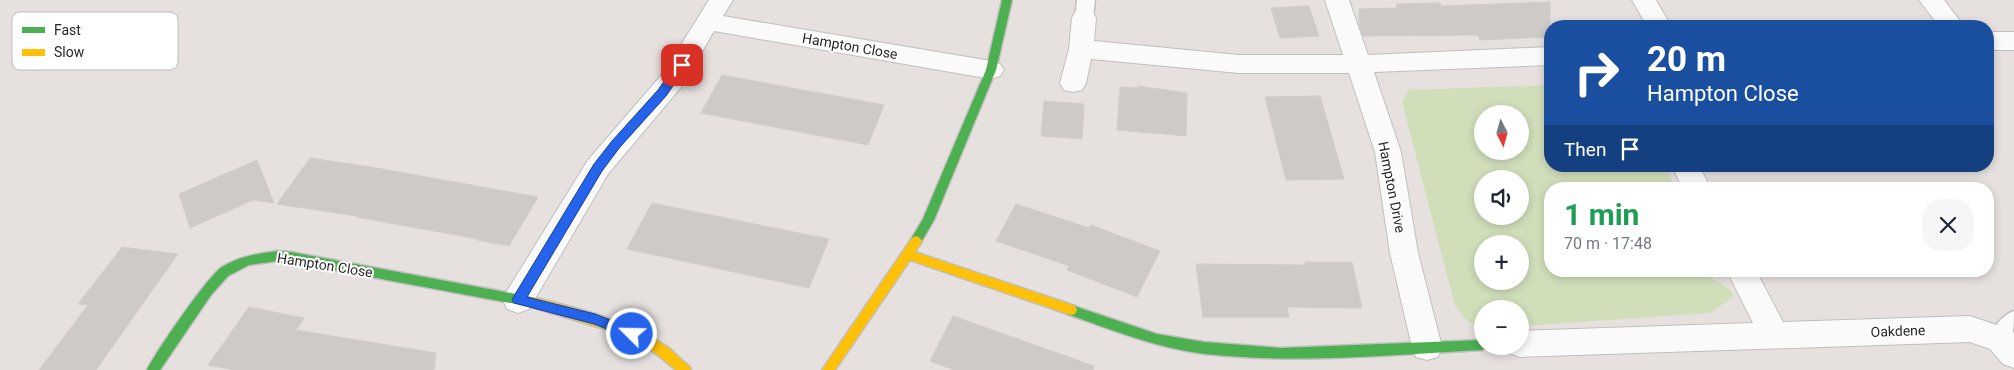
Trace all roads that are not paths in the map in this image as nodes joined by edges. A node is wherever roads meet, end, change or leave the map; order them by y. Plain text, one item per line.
1 (1007, 0) edge
2 (1337, 0) edge
3 (1644, 0) edge
4 (1931, 0) edge
5 (1085, 9) edge
6 (715, 11) edge
7 (1656, 20) edge
8 (1947, 20) edge
9 (1994, 41) edge
10 (2014, 41) edge
11 (1081, 49) junction
12 (1544, 56) edge
13 (1358, 64) junction
14 (990, 70) junction
15 (1073, 83) dead end
16 (908, 254) junction
17 (1744, 277) edge
18 (518, 300) junction
19 (1774, 334) junction
20 (2009, 338) edge
21 (1529, 344) edge
22 (1474, 345) edge
23 (1427, 348) junction
24 (1282, 362) edge
25 (153, 370) edge
26 (685, 370) edge
27 (828, 370) edge

1 - 14 street
2 - 13 street, Hampton Drive
3 - 7 street
4 - 8 street
5 - 11 street
6 - 14 street, Hampton Close
6 - 18 street, Hampton Close
9 - 10 street
11 - 13 street
11 - 15 street
12 - 13 street
13 - 23 street, Hampton Drive
14 - 16 street
16 - 24 street
16 - 27 street
17 - 19 street
18 - 25 street, Hampton Close
18 - 26 street, Hampton Close
19 - 20 street, Oakdene
19 - 21 street, Oakdene
22 - 23 street
23 - 24 street

